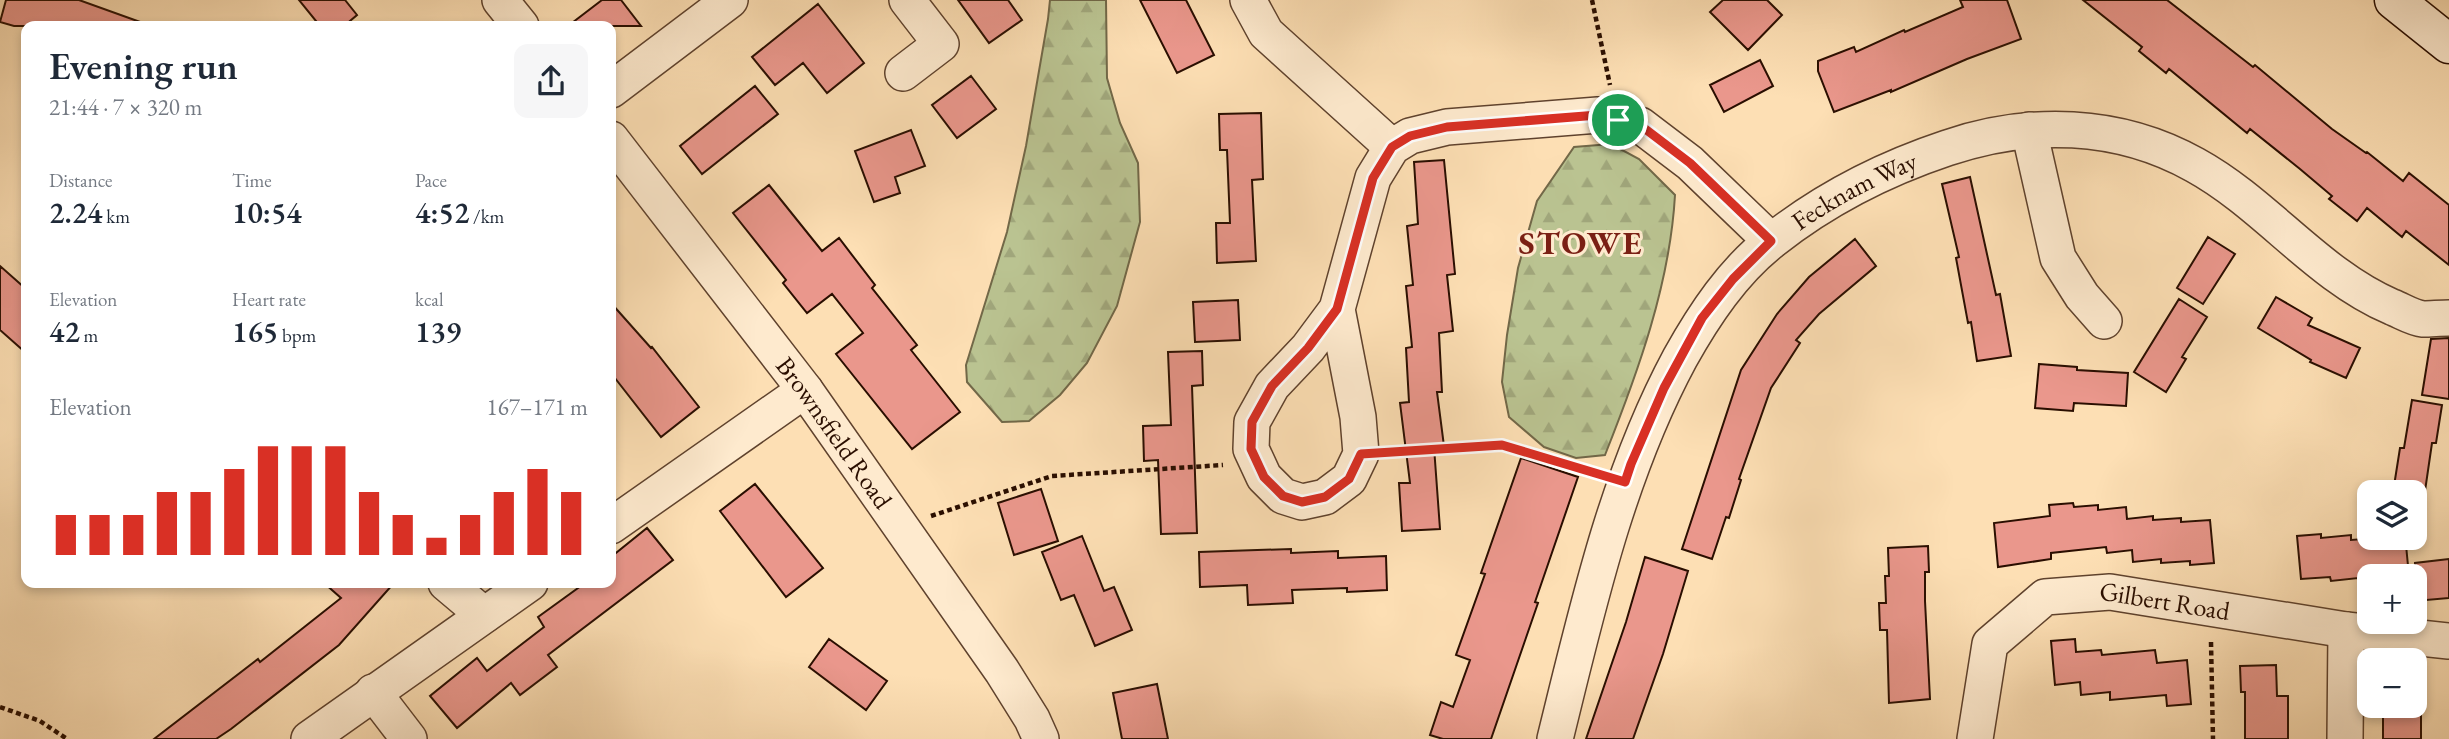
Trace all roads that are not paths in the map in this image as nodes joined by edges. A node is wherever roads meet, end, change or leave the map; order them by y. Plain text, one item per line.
1 (500, 0) edge
2 (730, 0) edge
3 (907, 0) edge
4 (1248, 0) edge
5 (2394, 0) edge
6 (517, 21) edge
7 (2449, 44) edge
8 (902, 74) dead end
9 (616, 86) edge
10 (2029, 130) junction
11 (616, 145) edge
12 (1392, 147) junction
13 (1771, 241) junction
14 (1337, 309) junction
15 (2449, 318) edge
16 (2104, 321) dead end
17 (806, 390) junction
18 (616, 523) edge
19 (452, 588) edge
20 (523, 588) edge
21 (484, 615) junction
22 (2346, 630) junction
23 (2449, 641) edge
24 (373, 692) junction
25 (309, 739) edge
26 (409, 739) edge
27 (1041, 739) edge
28 (1555, 739) edge
29 (1975, 739) edge
30 (2345, 739) edge

1 - 6 street
2 - 9 street
3 - 8 street
4 - 12 street
5 - 7 street
10 - 13 street, Fecknam Way
10 - 15 street, Fecknam Way
10 - 16 street
11 - 17 street, Brownsfield Road
12 - 13 street
12 - 14 street
13 - 28 street, Fecknam Way
14 - 14 street
17 - 18 street
17 - 27 street, Brownsfield Road
19 - 21 street
20 - 21 street
21 - 24 street
22 - 23 street, Gilbert Road
22 - 29 street, Gilbert Road
22 - 30 street
24 - 25 street
24 - 26 street

